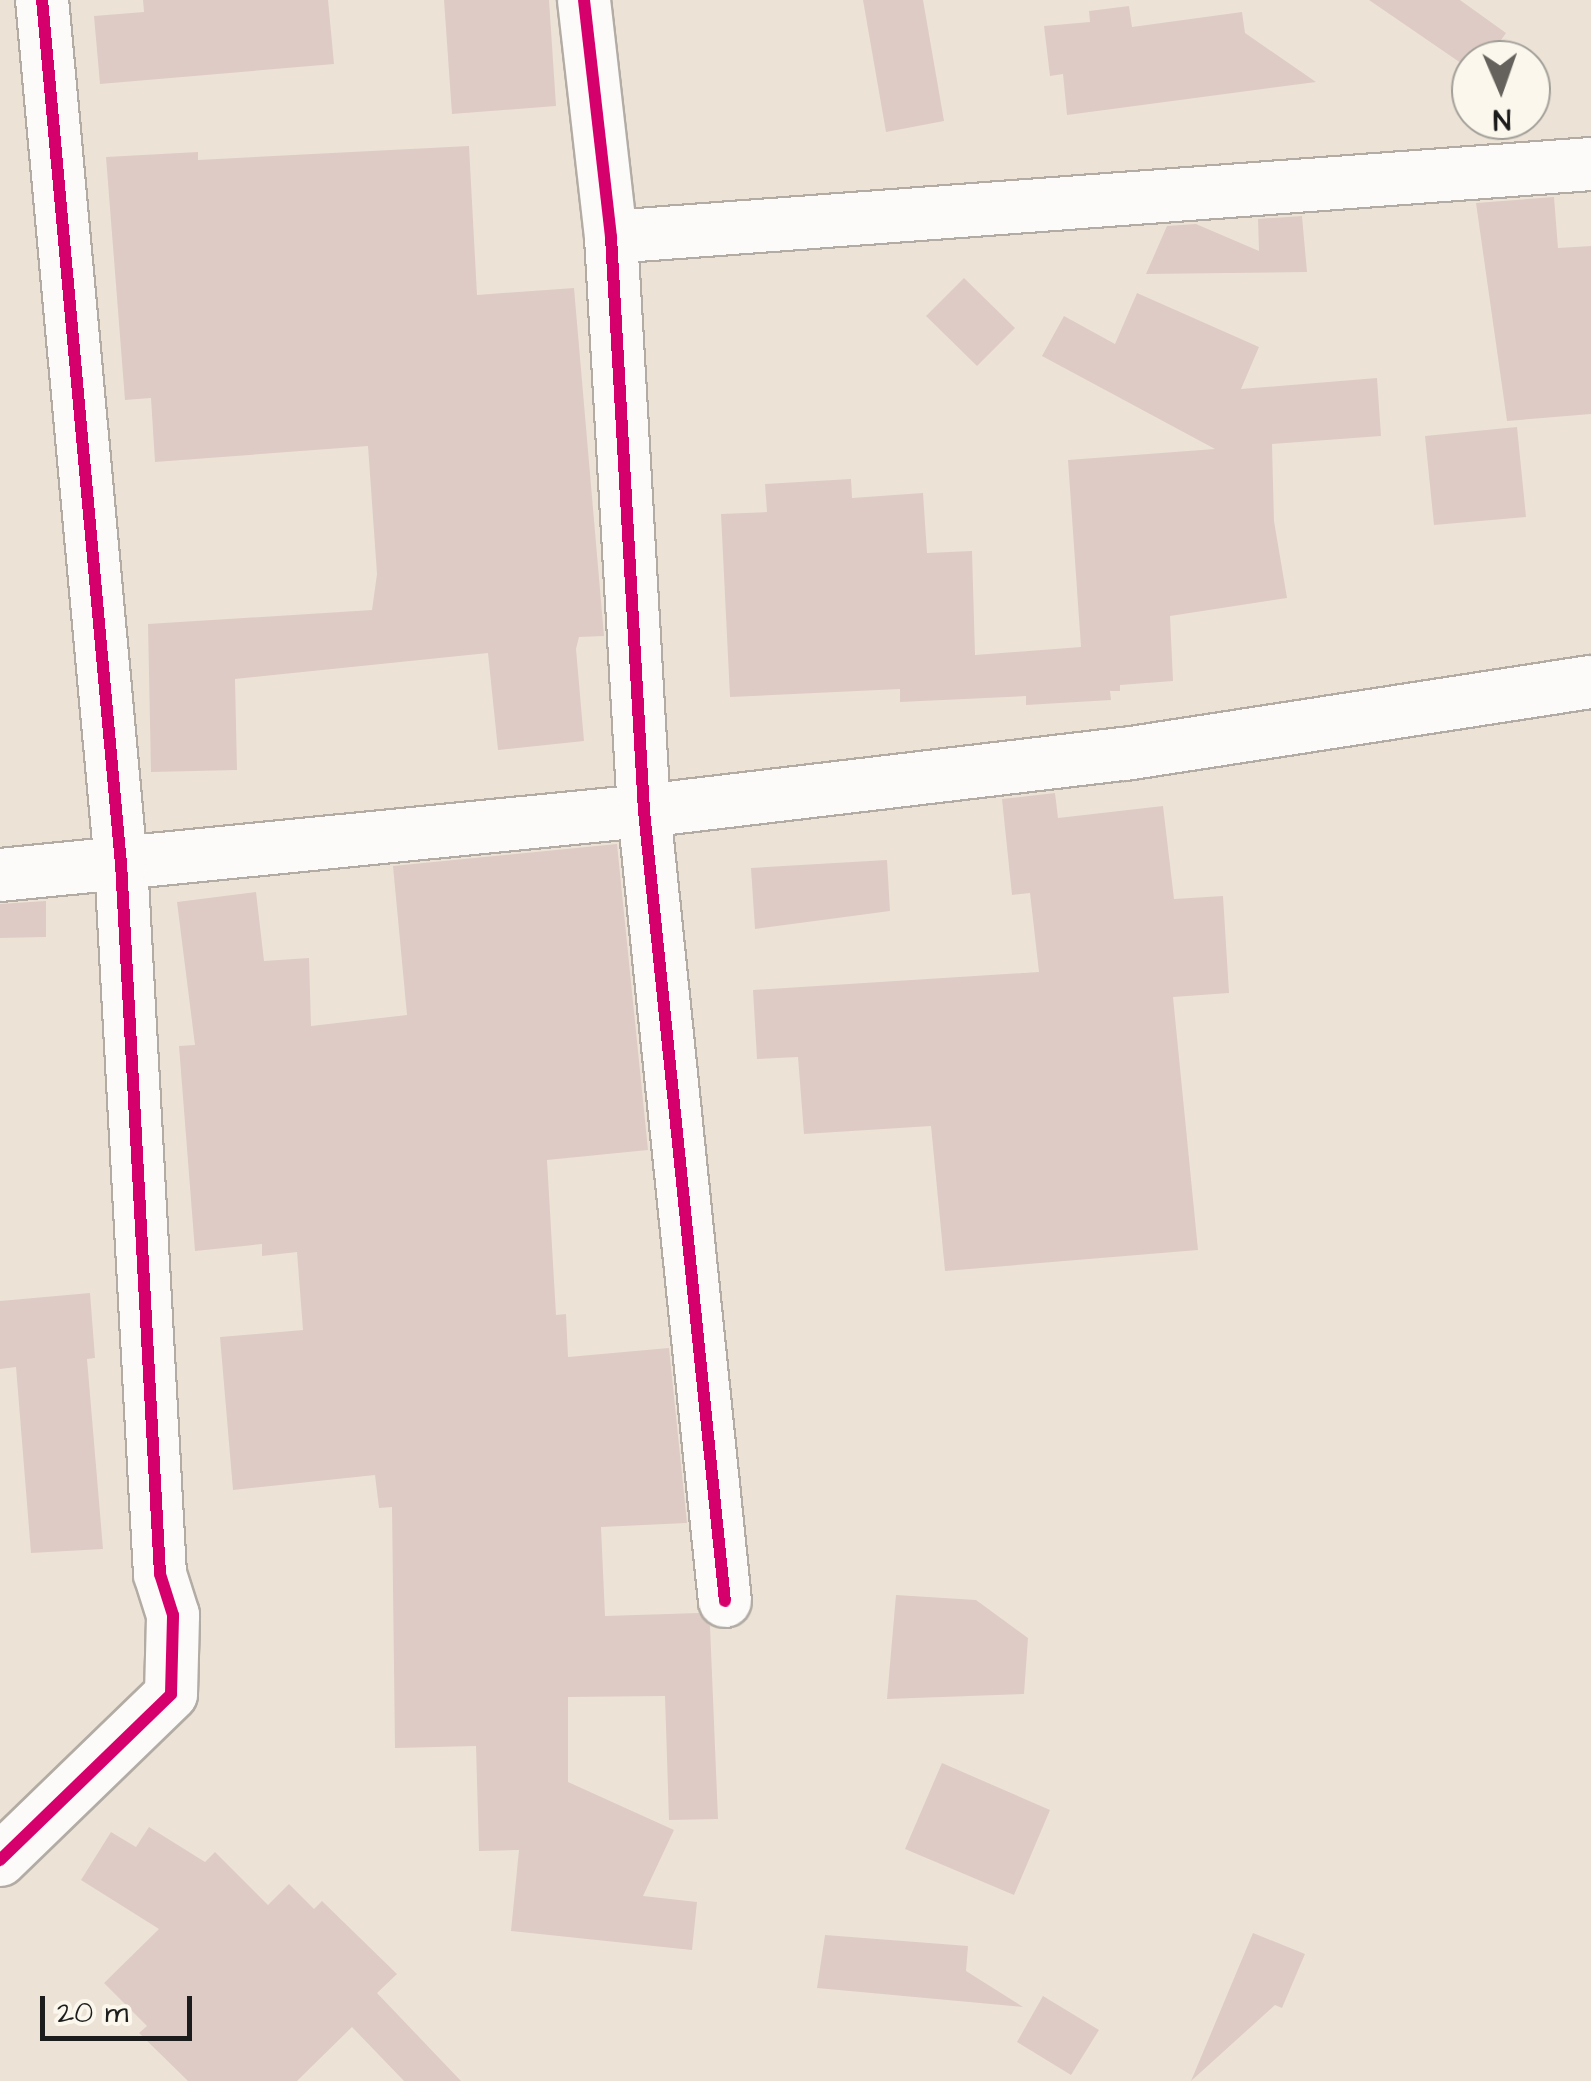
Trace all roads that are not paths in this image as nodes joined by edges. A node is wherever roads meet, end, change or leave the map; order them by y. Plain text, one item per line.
1 (42, 0) edge
2 (584, 0) edge
3 (1591, 164) edge
4 (612, 237) junction
5 (1591, 682) edge
6 (644, 812) junction
7 (120, 864) junction
8 (0, 876) edge
9 (725, 1601) dead end
10 (0, 1860) edge

1 - 7 street
2 - 4 street
3 - 4 street
4 - 6 street
5 - 6 street
6 - 7 street
6 - 9 street
7 - 8 street
7 - 10 street

